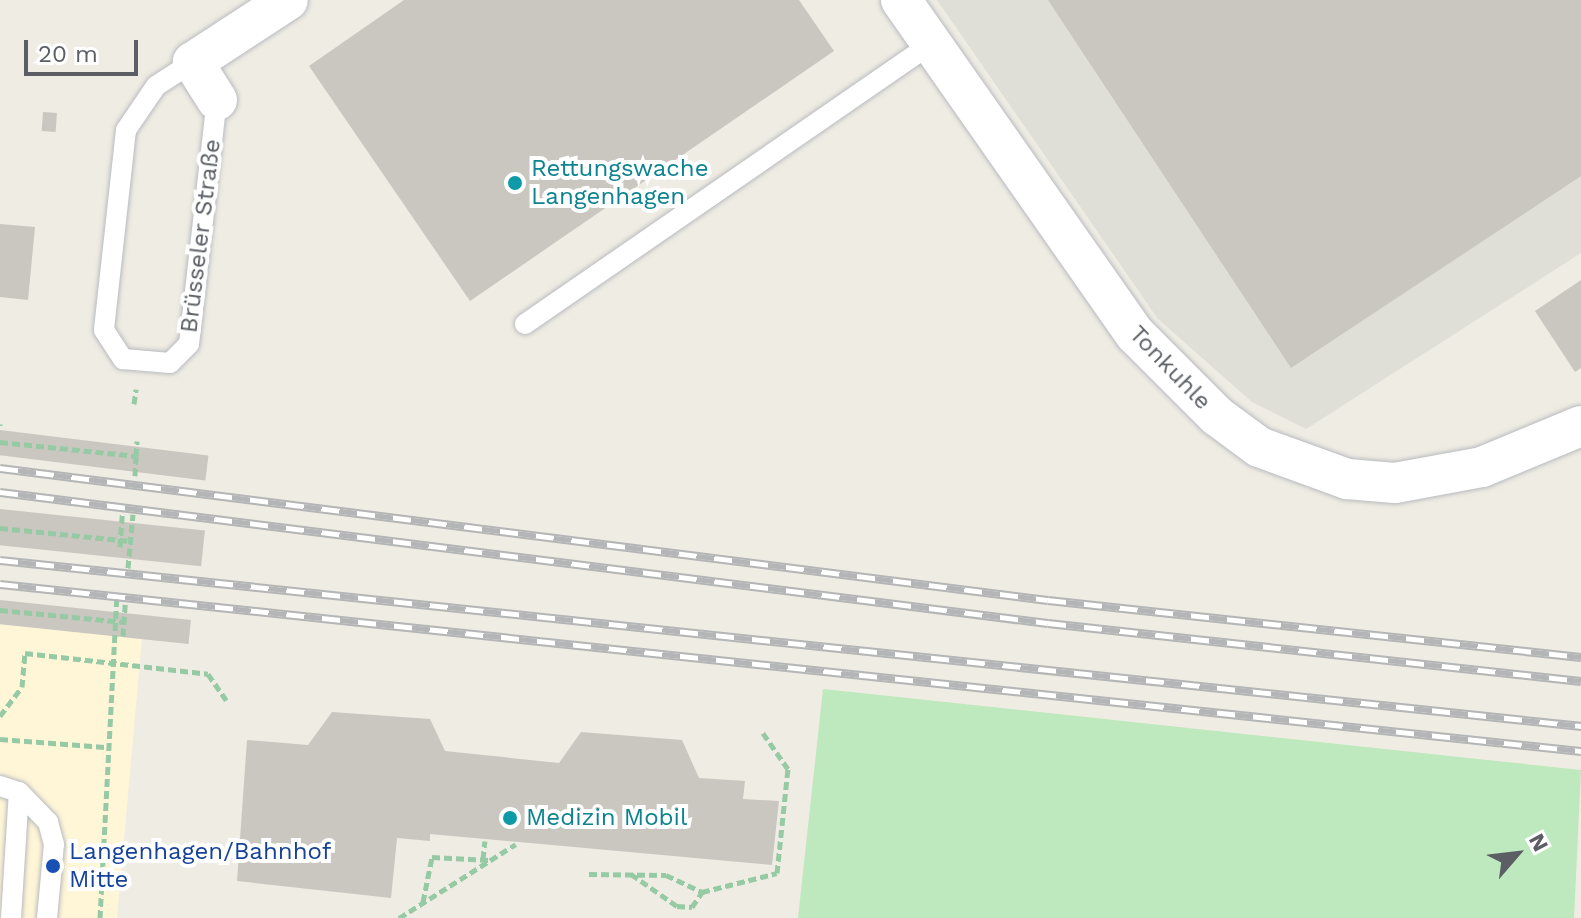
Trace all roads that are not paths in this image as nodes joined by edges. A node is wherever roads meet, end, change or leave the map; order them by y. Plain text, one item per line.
1 (901, 0) edge
2 (273, 4) edge
3 (931, 44) junction
4 (193, 62) junction
5 (217, 100) joint
6 (525, 324) dead end
7 (1581, 426) edge
8 (10, 789) edge
9 (11, 918) edge
10 (47, 918) edge

1 - 3 street, Tonkuhle
2 - 4 street, Brüsseler Straße
3 - 6 lane
3 - 7 street, Tonkuhle
4 - 5 street, Brüsseler Straße
4 - 5 lane, Brüsseler Straße
8 - 9 lane
8 - 10 lane

